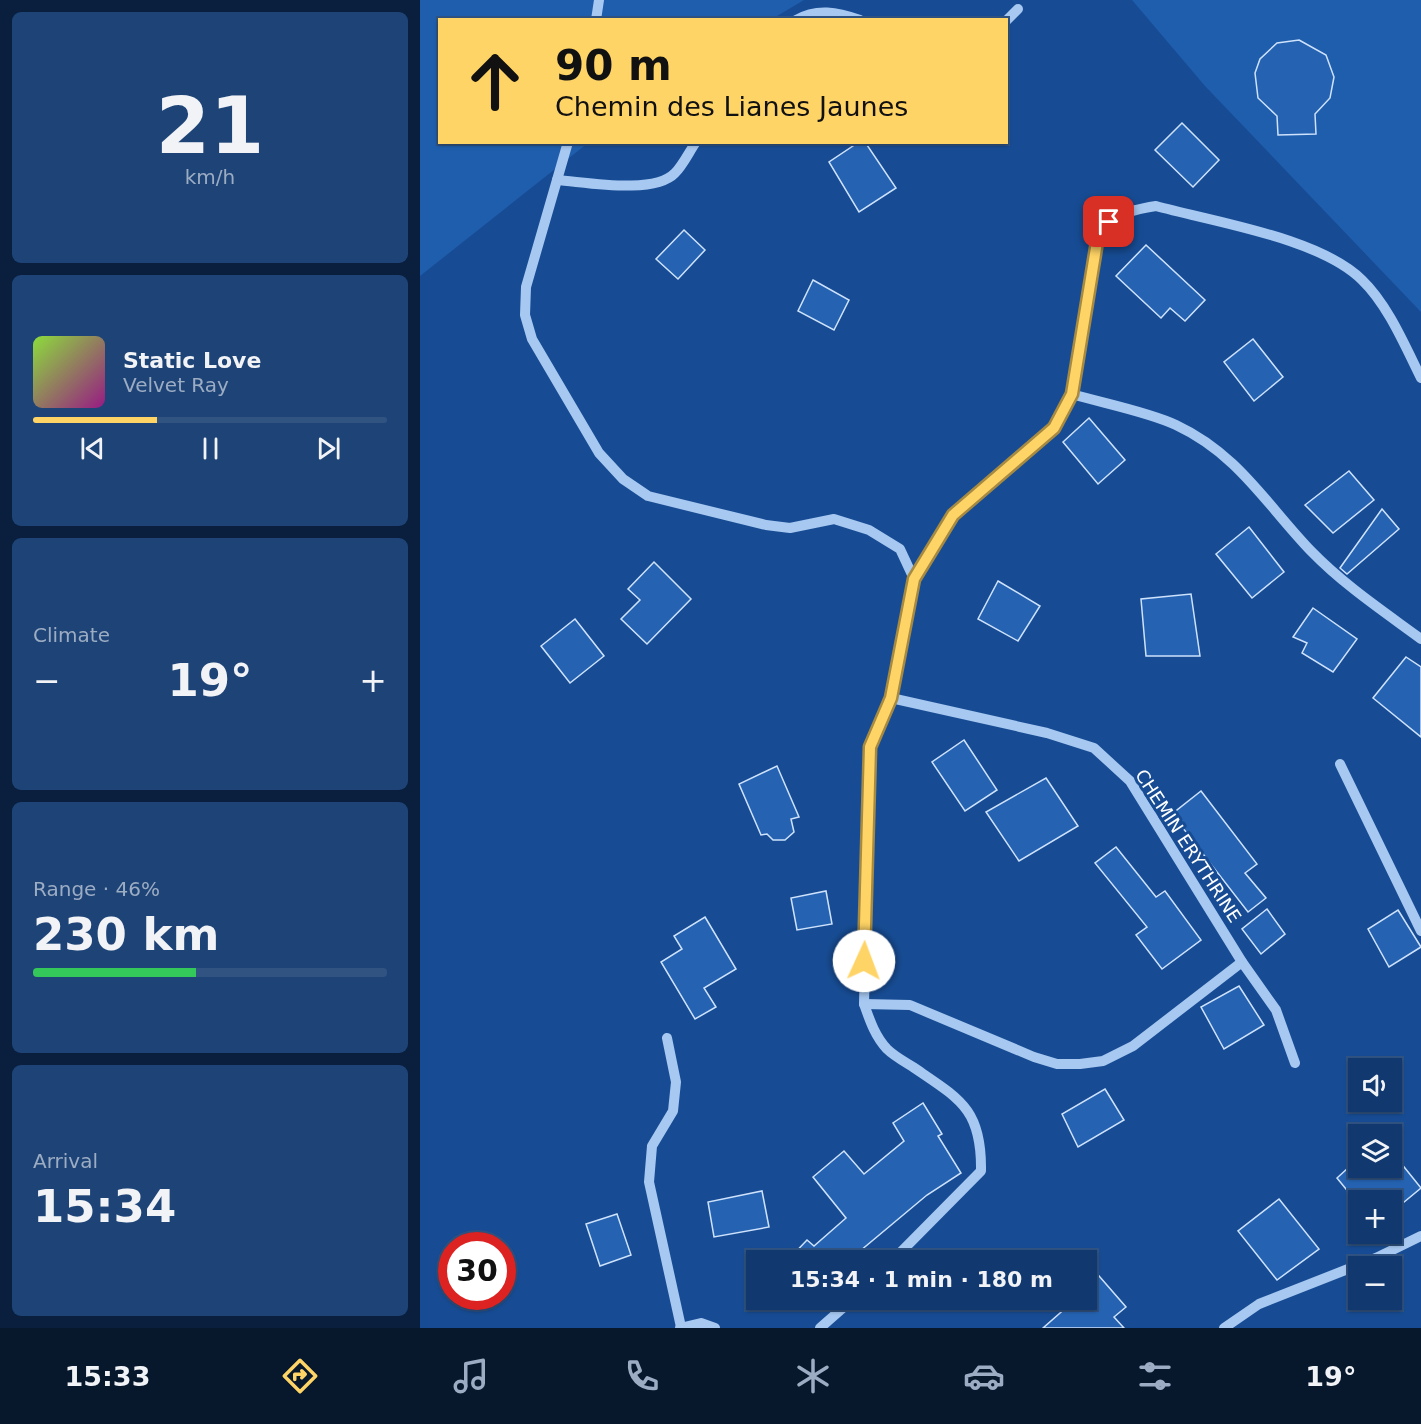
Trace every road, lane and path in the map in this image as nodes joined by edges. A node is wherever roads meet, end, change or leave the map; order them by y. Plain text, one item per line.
1 (599, 0) edge
2 (1018, 9) dead end
3 (596, 18) edge
4 (800, 18) edge
5 (854, 18) edge
6 (1008, 19) edge
7 (567, 144) edge
8 (695, 144) edge
9 (557, 180) junction
10 (1421, 378) edge
11 (1072, 394) junction
12 (914, 579) junction
13 (1421, 639) edge
14 (891, 698) junction
15 (1340, 764) dead end
16 (1421, 931) edge
17 (1242, 962) junction
18 (864, 1004) junction
19 (667, 1038) dead end
20 (1296, 1063) dead end
21 (1421, 1236) edge
22 (903, 1250) edge
23 (840, 1310) edge
24 (680, 1328) edge
25 (715, 1328) edge
26 (820, 1328) edge
27 (1224, 1328) edge

1 - 3 street
2 - 6 street
4 - 5 street
7 - 9 street
8 - 9 street
9 - 12 street
10 - 11 street
11 - 12 street
11 - 13 street
12 - 14 street
14 - 17 street, CHEMIN ERYTHRINE
14 - 18 street
15 - 16 street
17 - 18 street
17 - 20 street, CHEMIN ERYTHRINE
18 - 22 street
19 - 24 street
21 - 27 street
23 - 26 street
24 - 25 street

